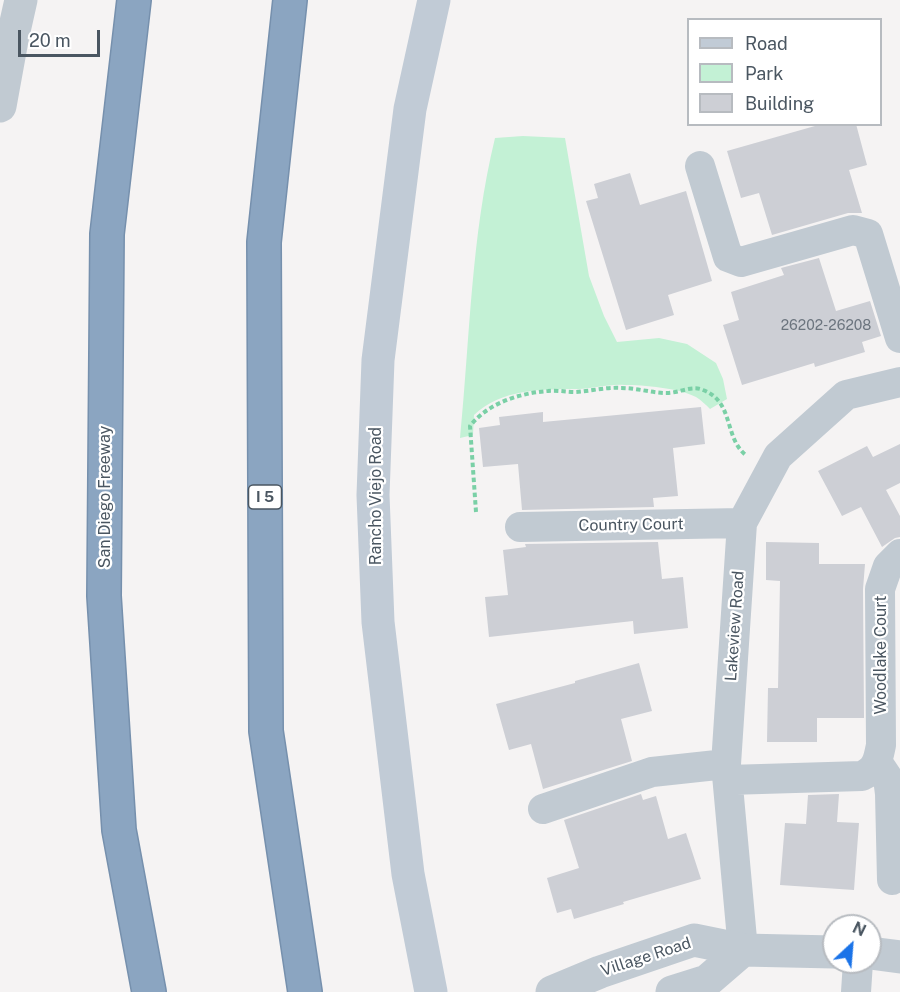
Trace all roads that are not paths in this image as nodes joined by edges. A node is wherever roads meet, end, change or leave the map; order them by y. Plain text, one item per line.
1 (21, 0) edge
2 (134, 0) edge
3 (290, 0) edge
4 (434, 0) edge
5 (0, 106) edge
6 (700, 166) dead end
7 (900, 338) edge
8 (900, 382) edge
9 (742, 522) junction
10 (520, 527) dead end
11 (900, 554) edge
12 (878, 763) junction
13 (727, 772) junction
14 (543, 809) dead end
15 (892, 880) dead end
16 (743, 950) junction
17 (822, 952) edge
18 (882, 955) edge
19 (900, 957) edge
20 (857, 974) edge
21 (148, 992) edge
22 (305, 992) edge
23 (431, 992) edge
24 (552, 992) edge
25 (672, 992) edge
26 (856, 992) edge

1 - 5 street
2 - 21 highway, San Diego Freeway
3 - 22 highway, I 5
4 - 23 main road, Rancho Viejo Road
6 - 7 street
8 - 9 street, Lakeview Road
9 - 10 street, Country Court
9 - 13 street, Lakeview Road
11 - 12 street, Woodlake Court
12 - 13 street
12 - 15 street, Woodlake Court
13 - 14 street
13 - 16 street, Lakeview Road
16 - 17 street, Village Road
16 - 24 street, Village Road
16 - 25 street
18 - 19 street
20 - 26 street

